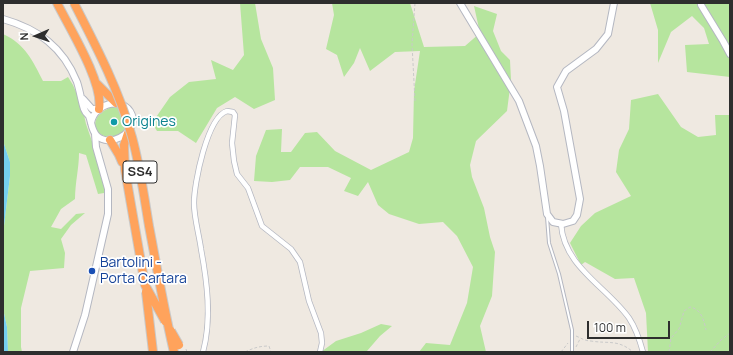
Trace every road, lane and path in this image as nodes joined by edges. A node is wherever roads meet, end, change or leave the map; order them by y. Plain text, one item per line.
1 (57, 3) edge
2 (74, 3) edge
3 (416, 3) edge
4 (460, 3) edge
5 (614, 3) edge
6 (701, 3) edge
7 (3, 19) edge
8 (730, 54) edge
9 (97, 83) junction
10 (82, 97) junction
11 (415, 101) dead end
12 (116, 104) junction
13 (99, 109) junction
14 (91, 123) junction
15 (128, 133) junction
16 (96, 134) junction
17 (108, 140) junction
18 (99, 156) junction
19 (125, 170) junction
20 (547, 214) junction
21 (561, 224) junction
22 (145, 285) junction
23 (706, 330) dead end
24 (730, 333) edge
25 (580, 338) dead end
26 (181, 348) edge
27 (73, 352) edge
28 (153, 352) edge
29 (174, 352) edge
30 (203, 352) edge
31 (245, 352) edge
32 (271, 352) edge
33 (320, 352) edge
34 (572, 352) edge
35 (633, 352) edge
36 (643, 352) edge
37 (669, 352) edge
38 (710, 352) edge

1 - 9 highway
2 - 29 highway, SS4, bridge
3 - 11 path
4 - 20 street
5 - 21 street
6 - 8 street
7 - 10 street
9 - 12 highway
9 - 13 highway
10 - 13 street
10 - 14 street
12 - 13 street
12 - 15 street
13 - 14 street
14 - 16 street
15 - 17 street
15 - 19 highway
16 - 17 street
16 - 18 street
17 - 18 street
17 - 19 highway
18 - 27 street
19 - 22 highway
20 - 21 street
20 - 34 lane
21 - 36 street
22 - 26 highway, bridge
22 - 28 highway, bridge
23 - 37 path
24 - 38 path
25 - 35 path
30 - 33 street
31 - 32 path

